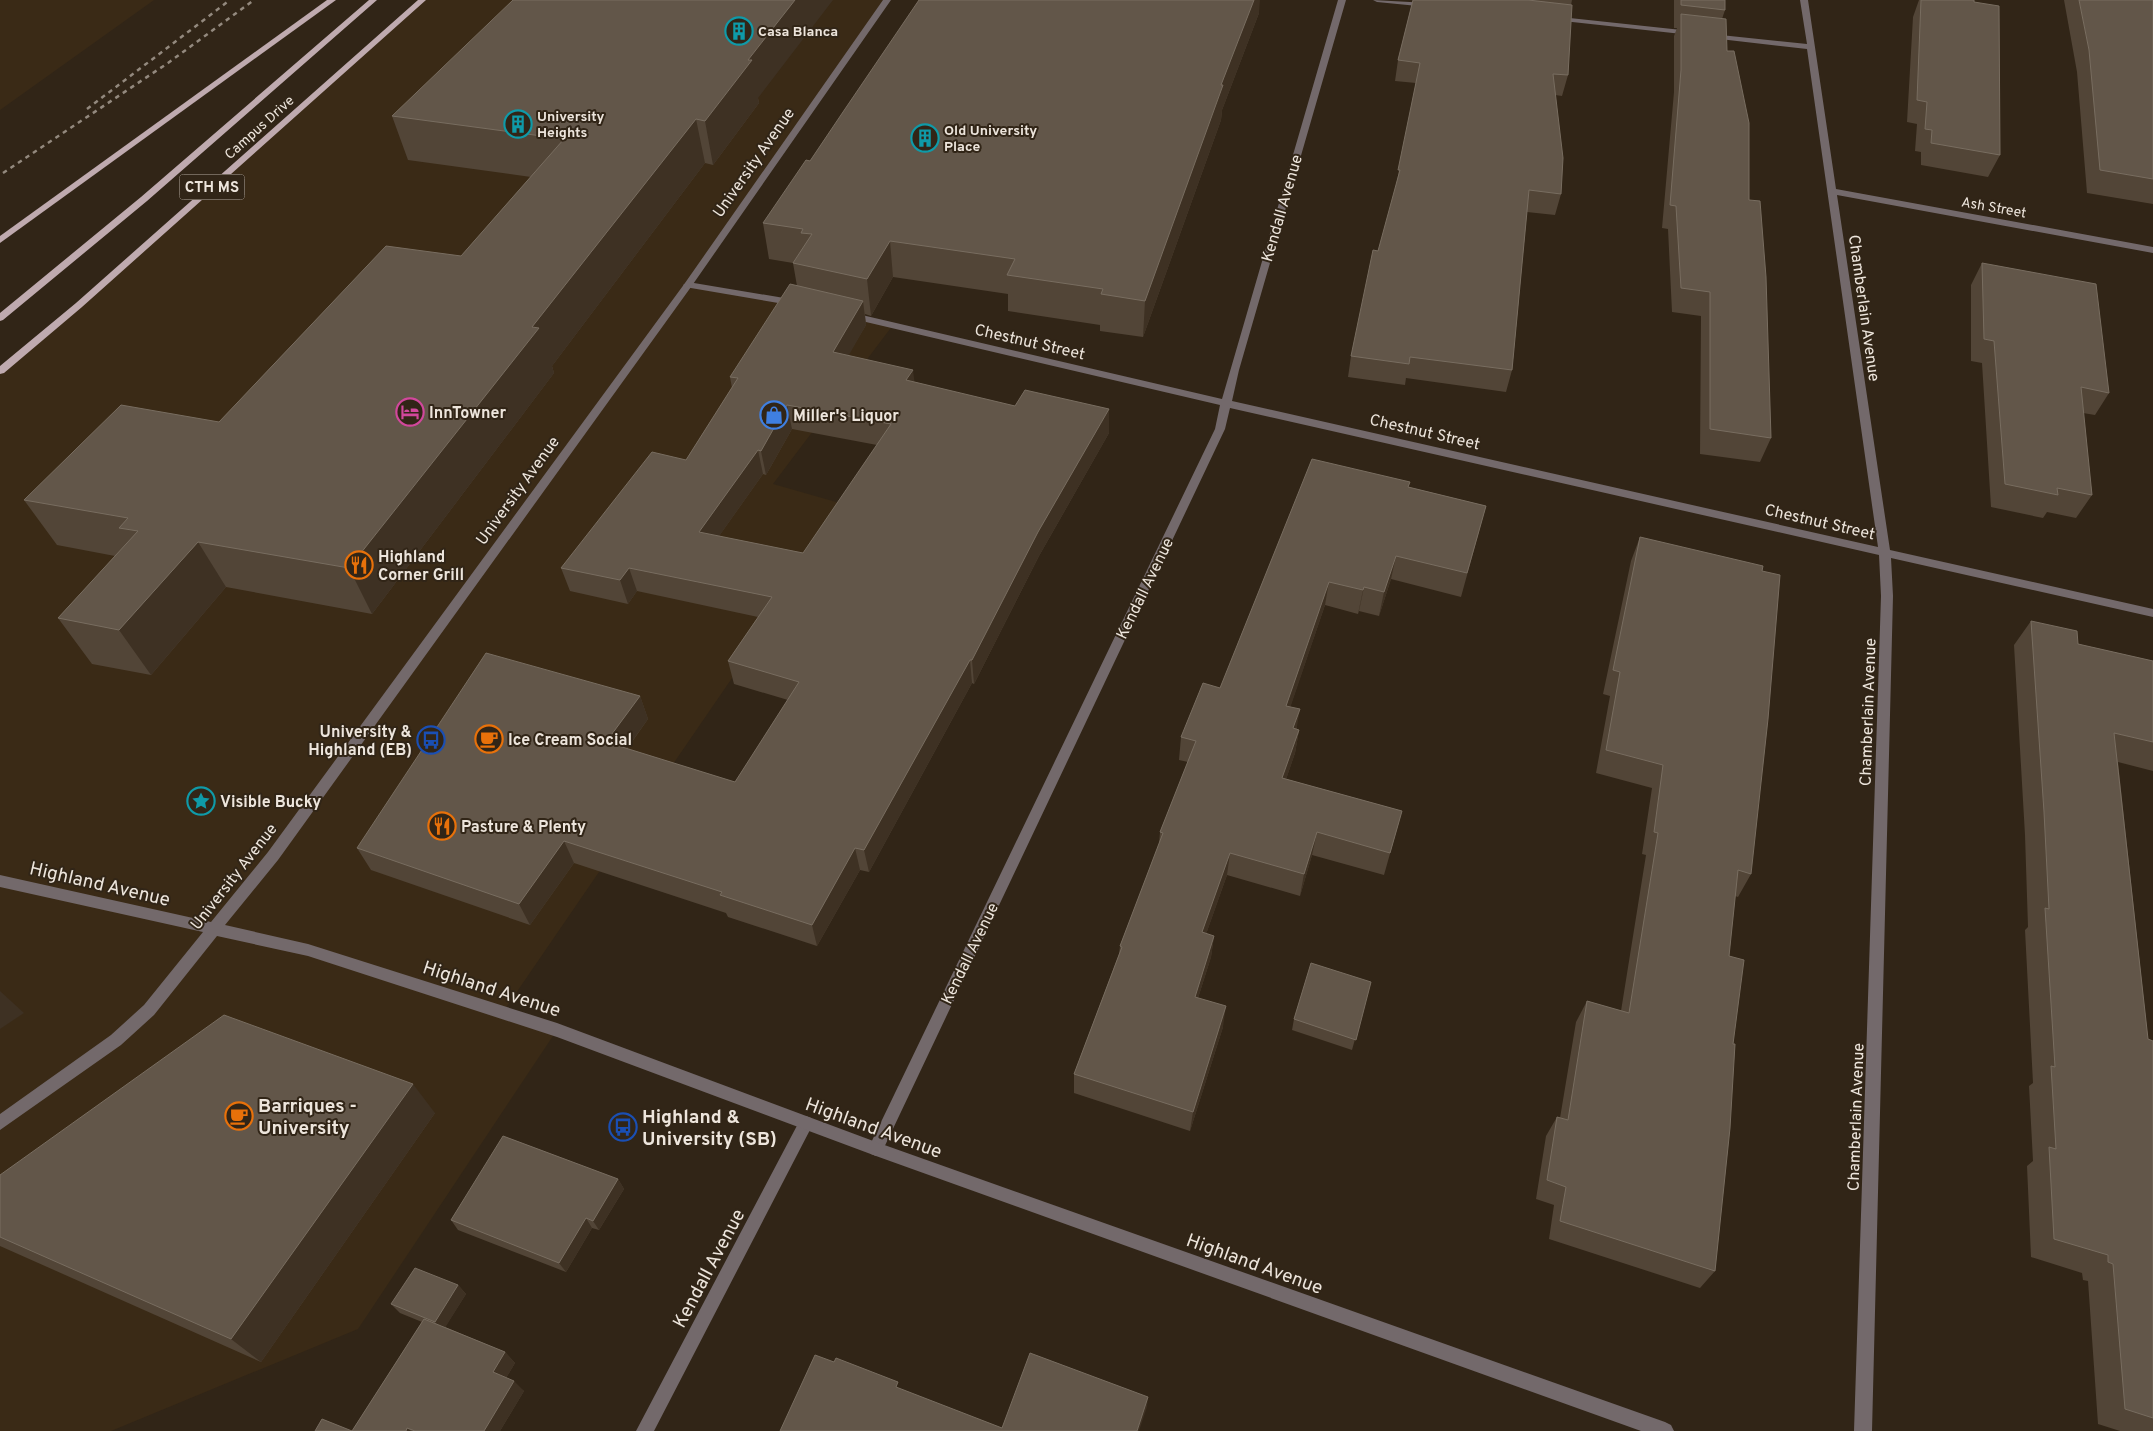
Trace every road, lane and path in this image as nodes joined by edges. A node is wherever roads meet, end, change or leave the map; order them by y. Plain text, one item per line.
1 (332, 0) edge
2 (373, 0) edge
3 (422, 0) edge
4 (887, 0) edge
5 (1342, 0) edge
6 (1377, 0) edge
7 (1804, 0) edge
8 (1438, 6) edge
9 (1542, 16) edge
10 (1810, 47) junction
11 (1831, 191) junction
12 (0, 240) edge
13 (2153, 250) edge
14 (688, 285) junction
15 (808, 306) edge
16 (834, 312) edge
17 (0, 318) edge
18 (0, 371) edge
19 (1226, 403) junction
20 (1885, 552) junction
21 (2153, 613) edge
22 (0, 881) edge
23 (214, 930) junction
24 (0, 1123) edge
25 (806, 1123) junction
26 (876, 1149) junction
27 (645, 1431) edge
28 (1665, 1431) edge
29 (1863, 1431) edge

1 - 12 main road
2 - 17 main road, Campus Drive / CTH MS
3 - 18 main road, Campus Drive / CTH MS
4 - 14 street, University Avenue
5 - 19 street, Kendall Avenue
6 - 8 street
7 - 10 street, Chamberlain Avenue
9 - 10 street
10 - 11 street, Chamberlain Avenue
11 - 13 street, Ash Street
11 - 20 street, Chamberlain Avenue
14 - 15 street
14 - 23 street, University Avenue
16 - 19 street, Chestnut Street
19 - 20 street, Chestnut Street
19 - 26 street, Kendall Avenue
20 - 21 street, Chestnut Street
20 - 29 street, Chamberlain Avenue
22 - 23 street, Highland Avenue
23 - 24 street, University Avenue
23 - 25 street, Highland Avenue
25 - 26 street, Highland Avenue
25 - 27 street, Kendall Avenue
26 - 28 street, Highland Avenue

